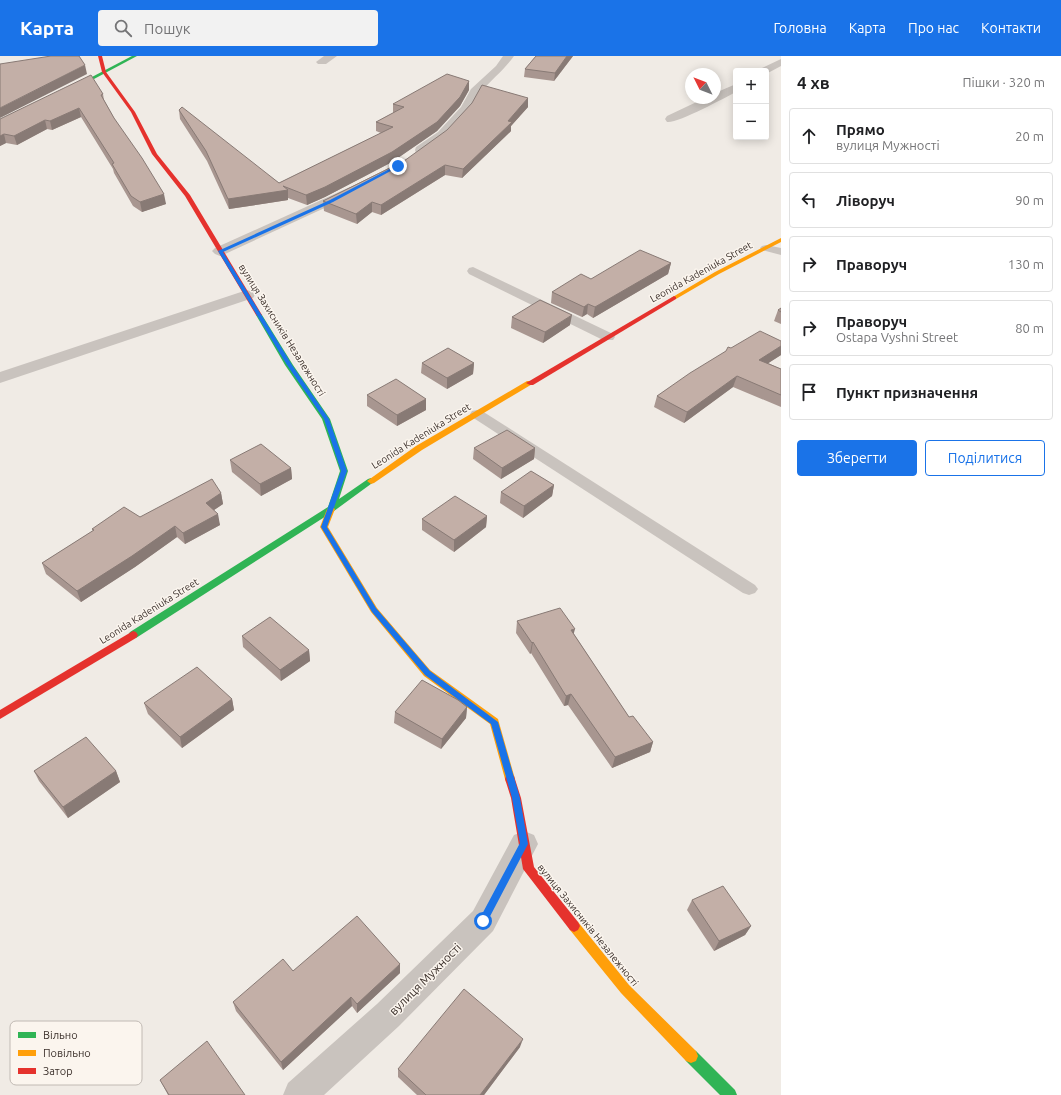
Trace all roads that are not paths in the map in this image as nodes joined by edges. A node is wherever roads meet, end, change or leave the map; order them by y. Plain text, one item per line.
1 (100, 56) edge
2 (135, 56) edge
3 (332, 56) edge
4 (510, 56) edge
5 (322, 62) dead end
6 (781, 62) edge
7 (769, 68) edge
8 (104, 72) junction
9 (83, 83) edge
10 (733, 89) edge
11 (721, 95) edge
12 (702, 104) edge
13 (670, 119) dead end
14 (411, 157) edge
15 (365, 184) edge
16 (781, 240) edge
17 (766, 248) junction
18 (220, 251) junction
19 (781, 252) edge
20 (473, 271) dead end
21 (246, 295) junction
22 (608, 337) junction
23 (0, 378) edge
24 (477, 414) junction
25 (330, 508) junction
26 (749, 589) dead end
27 (0, 715) edge
28 (524, 844) junction
29 (300, 1095) edge
30 (730, 1095) edge

1 - 8 street, вулиця Захисників Незалежності
2 - 8 street
3 - 5 street
4 - 14 street
6 - 7 street
8 - 9 street
8 - 18 street, вулиця Захисників Незалежності
10 - 11 street
12 - 13 street
15 - 18 street
16 - 17 street, Leonida Kadeniuka Street
17 - 19 lane
17 - 22 street, Leonida Kadeniuka Street
18 - 21 street, вулиця Захисників Незалежності
20 - 22 lane
21 - 23 street
21 - 25 street, вулиця Захисників Незалежності
22 - 24 street, Leonida Kadeniuka Street
24 - 25 street, Leonida Kadeniuka Street
24 - 26 lane
25 - 27 street, Leonida Kadeniuka Street
25 - 28 street, вулиця Захисників Незалежності
28 - 29 street, вулиця Мужності
28 - 30 street, вулиця Захисників Незалежності

